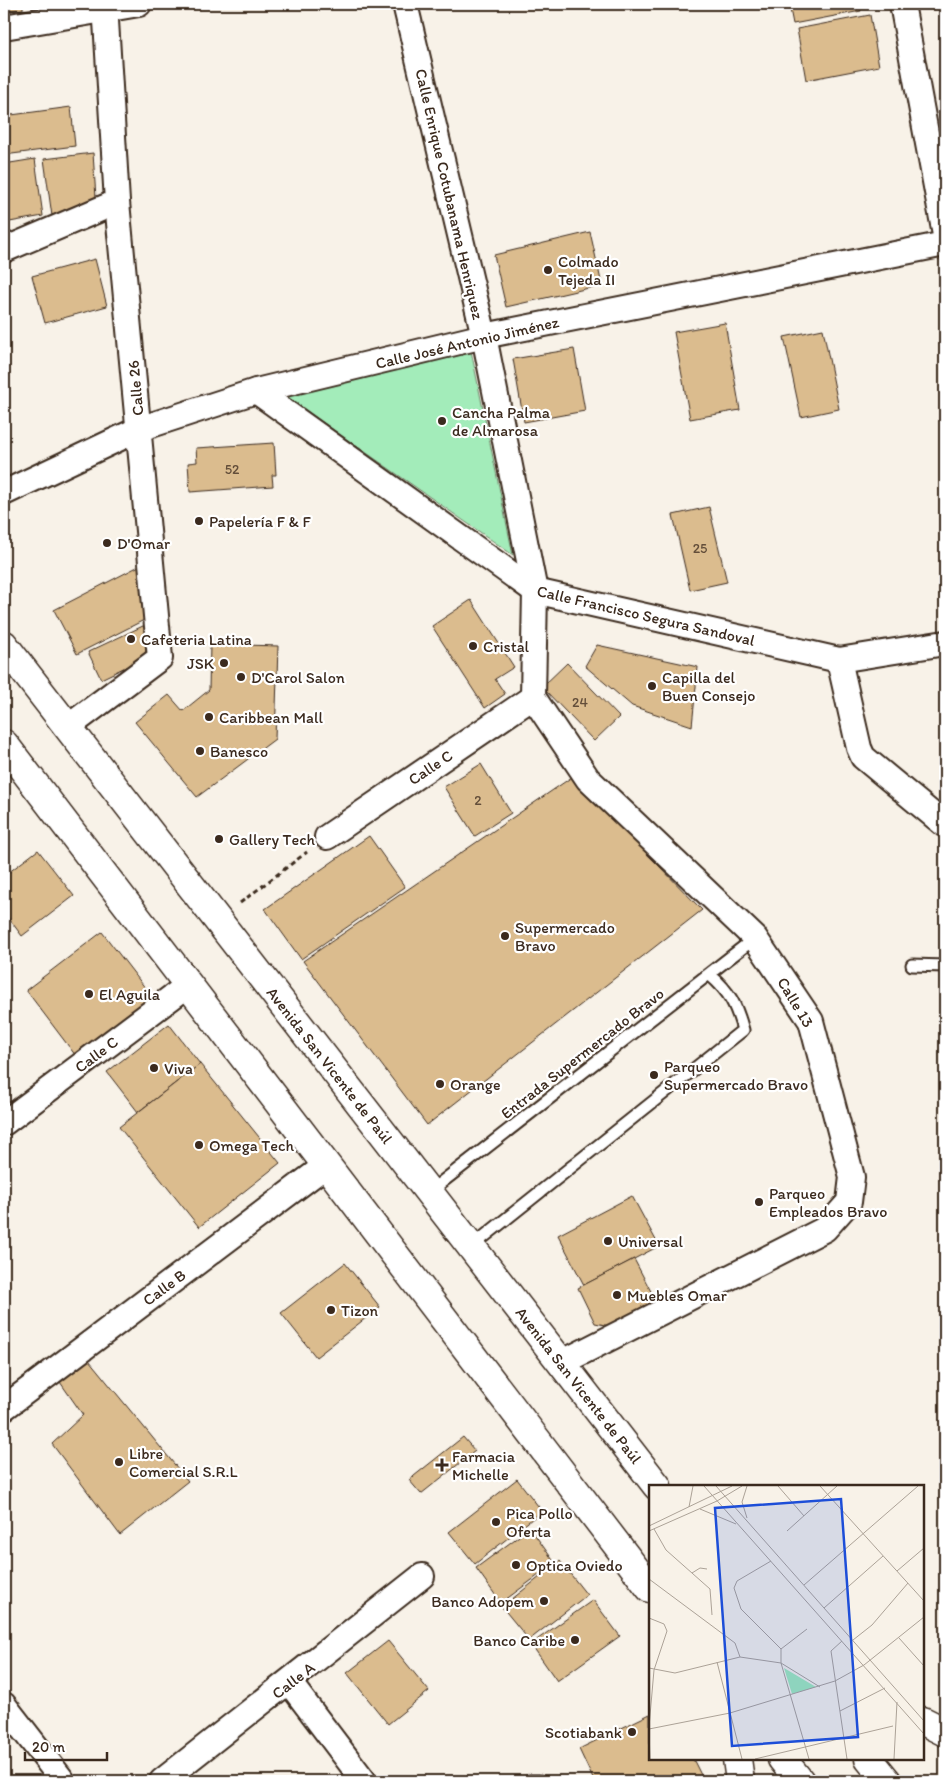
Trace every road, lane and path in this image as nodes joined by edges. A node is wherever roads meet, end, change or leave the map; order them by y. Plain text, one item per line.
1 (139, 4) edge
2 (405, 4) edge
3 (902, 4) edge
4 (105, 6) edge
5 (4, 27) edge
6 (117, 202) junction
7 (945, 235) edge
8 (945, 244) edge
9 (4, 250) edge
10 (484, 336) junction
11 (256, 391) junction
12 (139, 429) junction
13 (4, 493) edge
14 (535, 591) junction
15 (945, 643) edge
16 (4, 645) edge
17 (839, 660) junction
18 (533, 697) junction
19 (68, 728) junction
20 (4, 744) edge
21 (945, 825) edge
22 (327, 837) joint
23 (217, 920) junction
24 (755, 938) junction
25 (912, 965) dead end
26 (945, 966) edge
27 (710, 975) junction
28 (188, 985) junction
29 (4, 1123) edge
30 (325, 1166) junction
31 (428, 1192) junction
32 (471, 1247) junction
33 (561, 1363) junction
34 (4, 1408) edge
35 (656, 1485) edge
36 (422, 1576) dead end
37 (649, 1587) edge
38 (289, 1682) junction
39 (4, 1705) edge
40 (924, 1722) edge
41 (945, 1732) edge
42 (737, 1760) edge
43 (783, 1760) edge
44 (870, 1760) edge
45 (63, 1781) edge
46 (162, 1781) edge
47 (364, 1781) edge
48 (530, 1781) edge
49 (539, 1781) edge
50 (740, 1781) edge
51 (800, 1781) edge
52 (887, 1781) edge

1 - 4 street
2 - 10 street, Calle Enrique Cotubanama Henriquez
3 - 7 street
4 - 5 street
4 - 6 street, Calle 26
6 - 9 street
6 - 12 street, Calle 26
8 - 10 street, Calle José Antonio Jiménez
10 - 11 street, Calle José Antonio Jiménez
10 - 14 street, Calle Enrique Cotubanama Henriquez
11 - 12 street, Calle José Antonio Jiménez
11 - 14 street, Calle Francisco Segura Sandoval
12 - 13 street, Calle José Antonio Jiménez
12 - 19 street, Calle 26
14 - 17 street, Calle Francisco Segura Sandoval
14 - 18 street
15 - 17 street, Calle Francisco Segura Sandoval
16 - 19 main road, Avenida San Vicente de Paúl
17 - 21 street
18 - 22 street, Calle C
18 - 24 street, Calle 13
19 - 23 main road, Avenida San Vicente de Paúl
20 - 28 main road
22 - 23 path
23 - 31 main road, Avenida San Vicente de Paúl
24 - 27 lane, Entrada Supermercado Bravo
24 - 33 street, Calle 13
25 - 26 lane
27 - 31 lane, Entrada Supermercado Bravo
27 - 32 lane
28 - 29 street, Calle C
28 - 30 main road
30 - 34 street, Calle B
30 - 37 main road
31 - 32 main road, Avenida San Vicente de Paúl
32 - 33 main road, Avenida San Vicente de Paúl
33 - 35 main road, Avenida San Vicente de Paúl
36 - 38 street, Calle A
38 - 46 street, Calle A
38 - 47 street
39 - 45 street
40 - 41 main road
42 - 50 main road
43 - 51 main road
44 - 52 main road
48 - 49 lane

